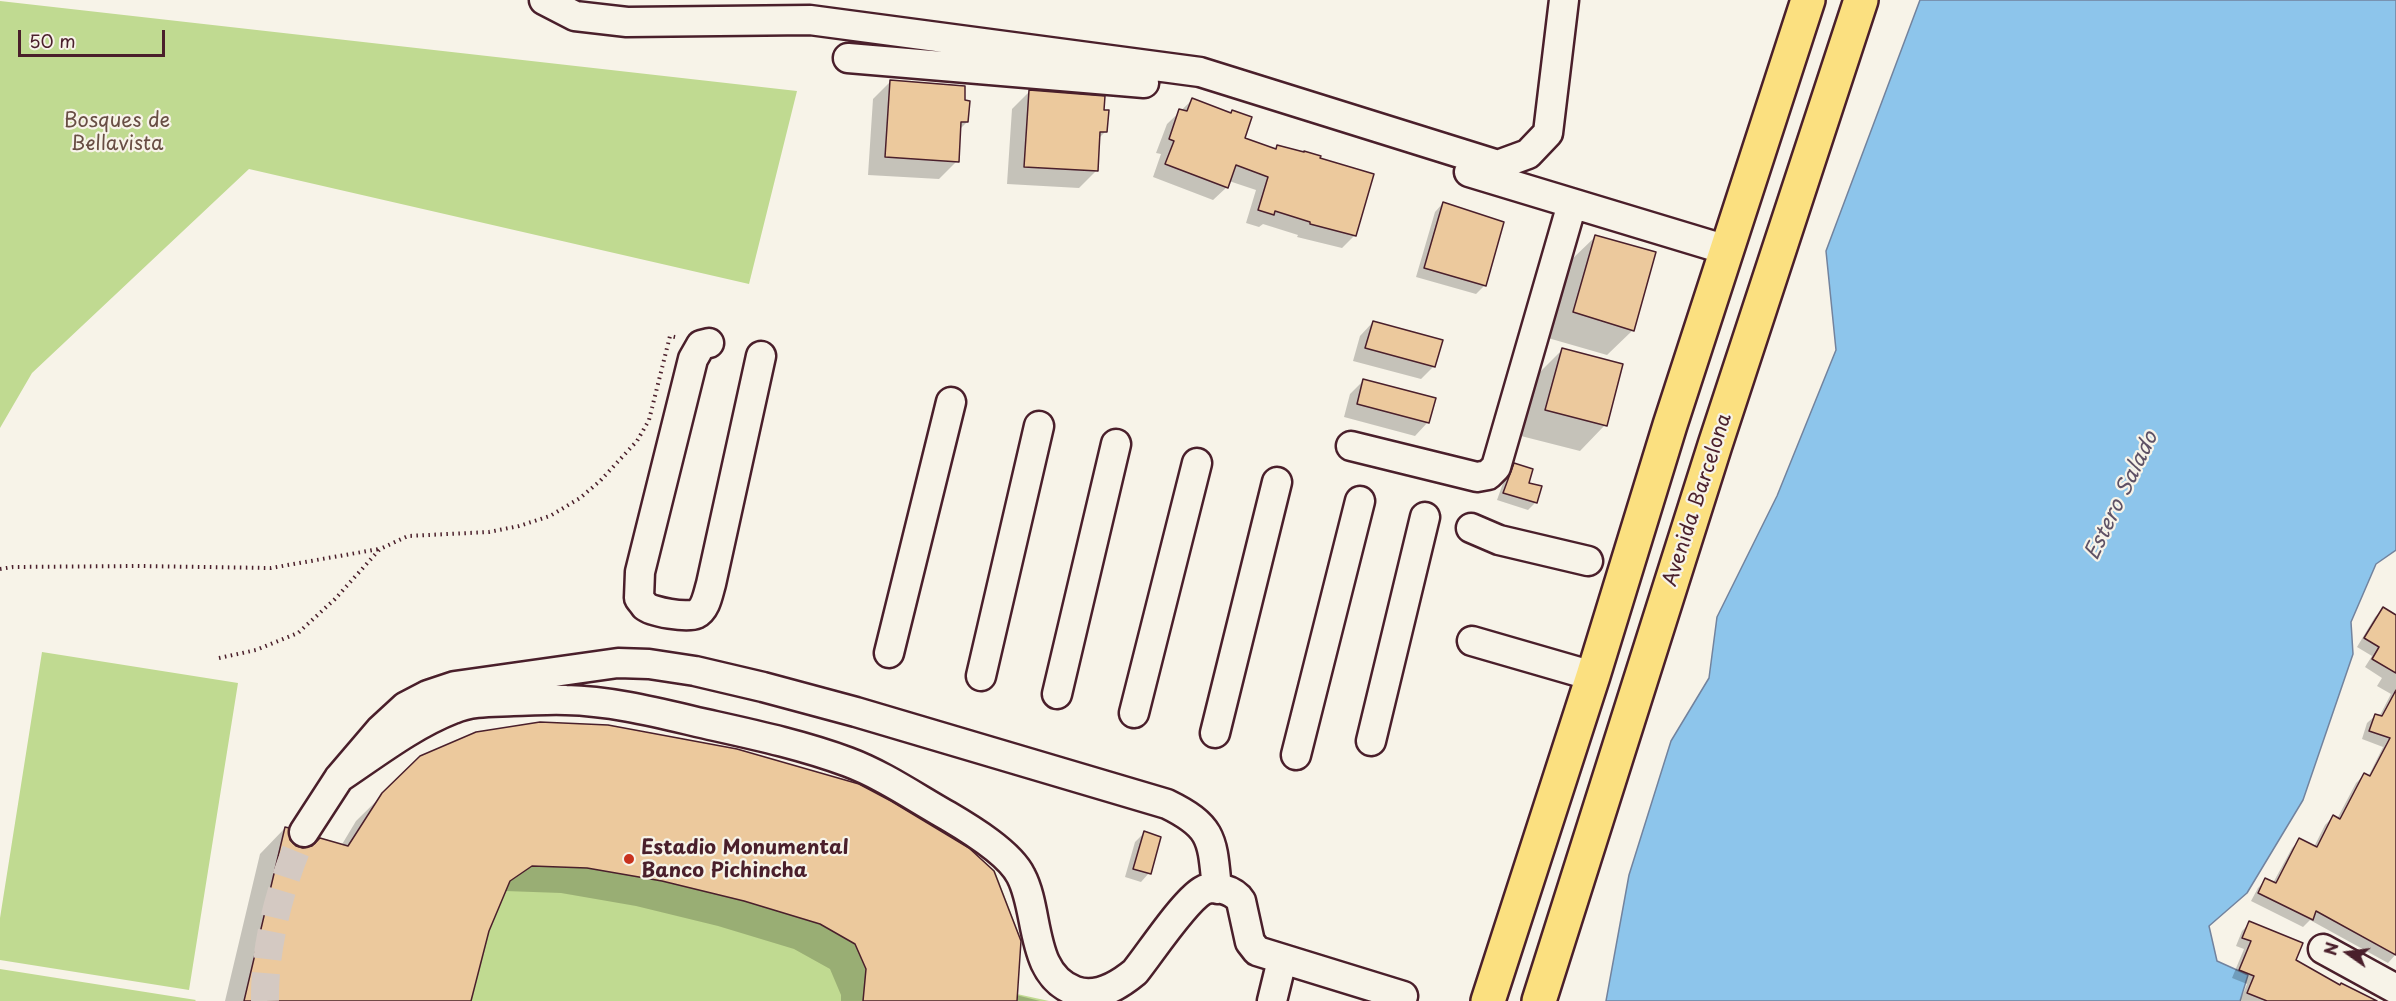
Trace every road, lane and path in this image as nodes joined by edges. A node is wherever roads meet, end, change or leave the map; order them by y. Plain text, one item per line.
1 (544, 0) edge
2 (1564, 0) edge
3 (1808, 0) edge
4 (1861, 0) edge
5 (848, 58) dead end
6 (1572, 204) junction
7 (1727, 250) junction
8 (709, 343) joint
9 (761, 356) dead end
10 (951, 402) dead end
11 (1670, 425) junction
12 (1039, 426) dead end
13 (1116, 444) dead end
14 (1715, 445) junction
15 (1351, 446) dead end
16 (1197, 463) dead end
17 (1277, 482) dead end
18 (1653, 482) junction
19 (1699, 500) junction
20 (1360, 501) dead end
21 (1425, 517) dead end
22 (1471, 528) dead end
23 (380, 549) junction
24 (1588, 561) dead end
25 (0, 569) edge
26 (1472, 641) dead end
27 (889, 653) dead end
28 (219, 658) dead end
29 (981, 675) dead end
30 (1593, 676) junction
31 (1057, 694) dead end
32 (1134, 713) dead end
33 (1215, 733) dead end
34 (1371, 741) dead end
35 (1296, 755) dead end
36 (339, 778) junction
37 (304, 832) tunnel mouth
38 (1217, 889) junction
39 (2323, 949) dead end
40 (1282, 960) junction
41 (2396, 989) edge
42 (1495, 995) edge
43 (1403, 996) dead end
44 (1538, 1000) edge
45 (1272, 1001) edge

1 - 2 street
3 - 7 main road
4 - 14 main road, Avenida Barcelona
5 - 6 street
6 - 7 street
6 - 15 street
7 - 11 main road
8 - 9 street
8 - 23 path
10 - 27 street
11 - 14 main road
11 - 18 main road
12 - 29 street
13 - 31 street
14 - 19 main road, Avenida Barcelona
16 - 32 street
17 - 33 street
18 - 19 main road
18 - 30 main road
19 - 44 main road, Avenida Barcelona
20 - 35 street
21 - 34 street
22 - 24 street
23 - 25 path
23 - 28 path
26 - 30 street
30 - 42 main road
36 - 37 street
36 - 38 street
36 - 38 street
38 - 40 street
39 - 41 street
40 - 43 street
40 - 45 street

